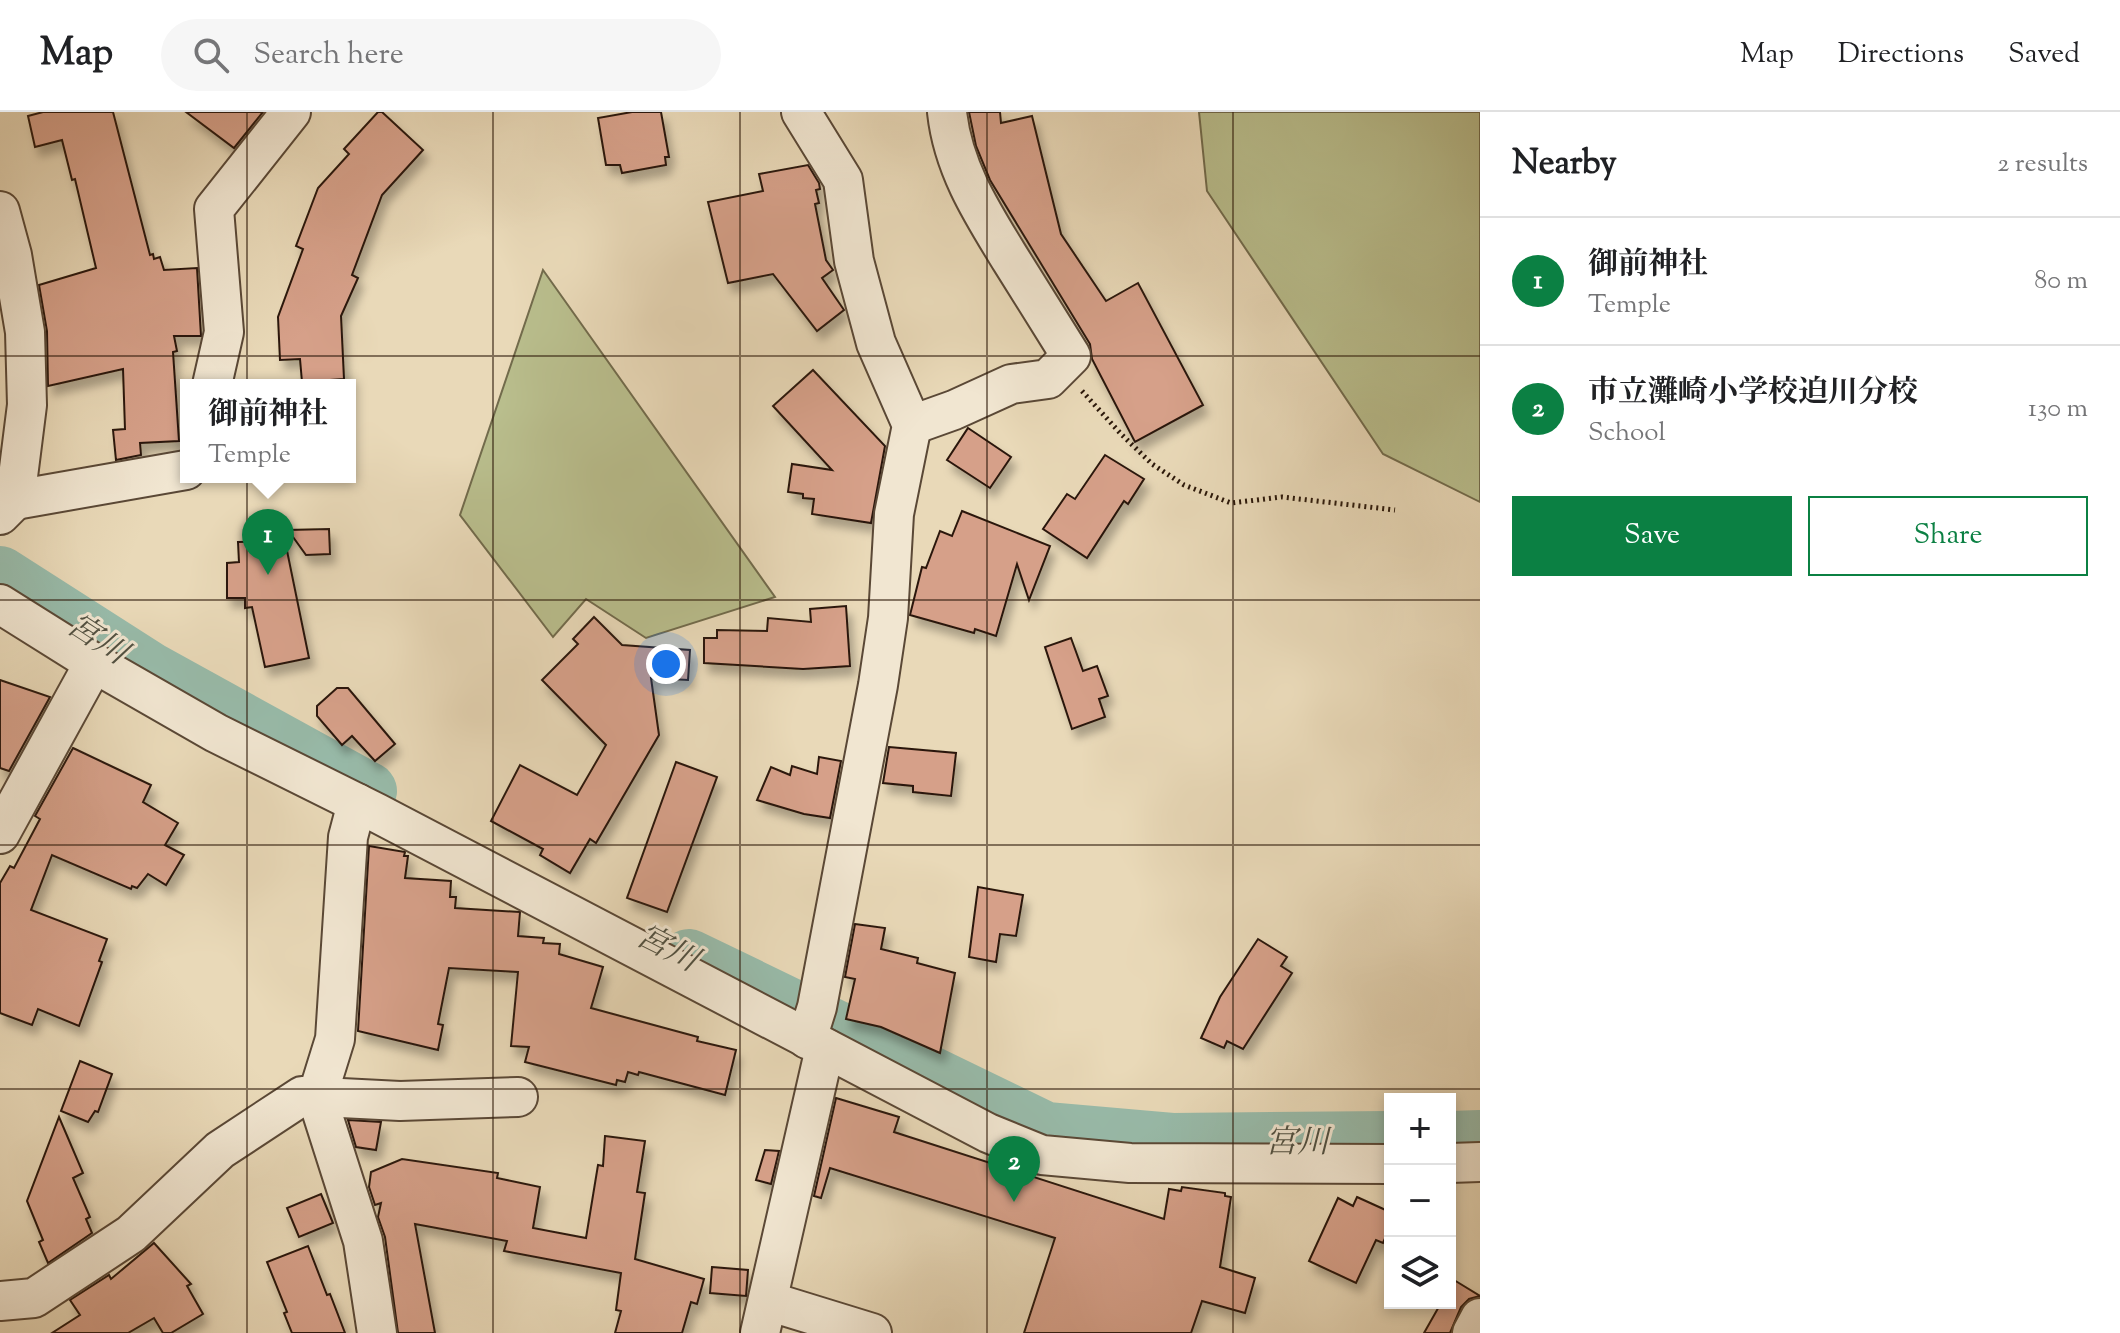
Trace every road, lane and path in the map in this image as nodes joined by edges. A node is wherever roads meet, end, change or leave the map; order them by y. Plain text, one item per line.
1 (291, 112) edge
2 (801, 112) edge
3 (947, 112) edge
4 (0, 211) edge
5 (9, 287) edge
6 (1062, 365) junction
7 (213, 379) edge
8 (912, 425) junction
9 (180, 471) edge
10 (8, 508) edge
11 (1395, 510) dead end
12 (0, 604) edge
13 (94, 663) junction
14 (357, 803) junction
15 (0, 834) edge
16 (815, 1031) junction
17 (317, 1097) junction
18 (518, 1097) dead end
19 (1480, 1162) edge
20 (1456, 1163) edge
21 (1384, 1164) edge
22 (0, 1301) edge
23 (764, 1317) edge
24 (1480, 1318) edge
25 (377, 1333) edge
26 (872, 1333) edge
27 (1472, 1333) edge

1 - 7 street
2 - 8 street
3 - 6 street
4 - 5 street
5 - 10 street
6 - 8 street
6 - 11 path
8 - 16 street
9 - 10 street
12 - 13 street
13 - 14 street
13 - 15 street
14 - 16 street
14 - 17 street
16 - 21 street
16 - 23 street
17 - 18 street
17 - 22 street
17 - 25 street
19 - 20 street
23 - 26 street
24 - 27 street

